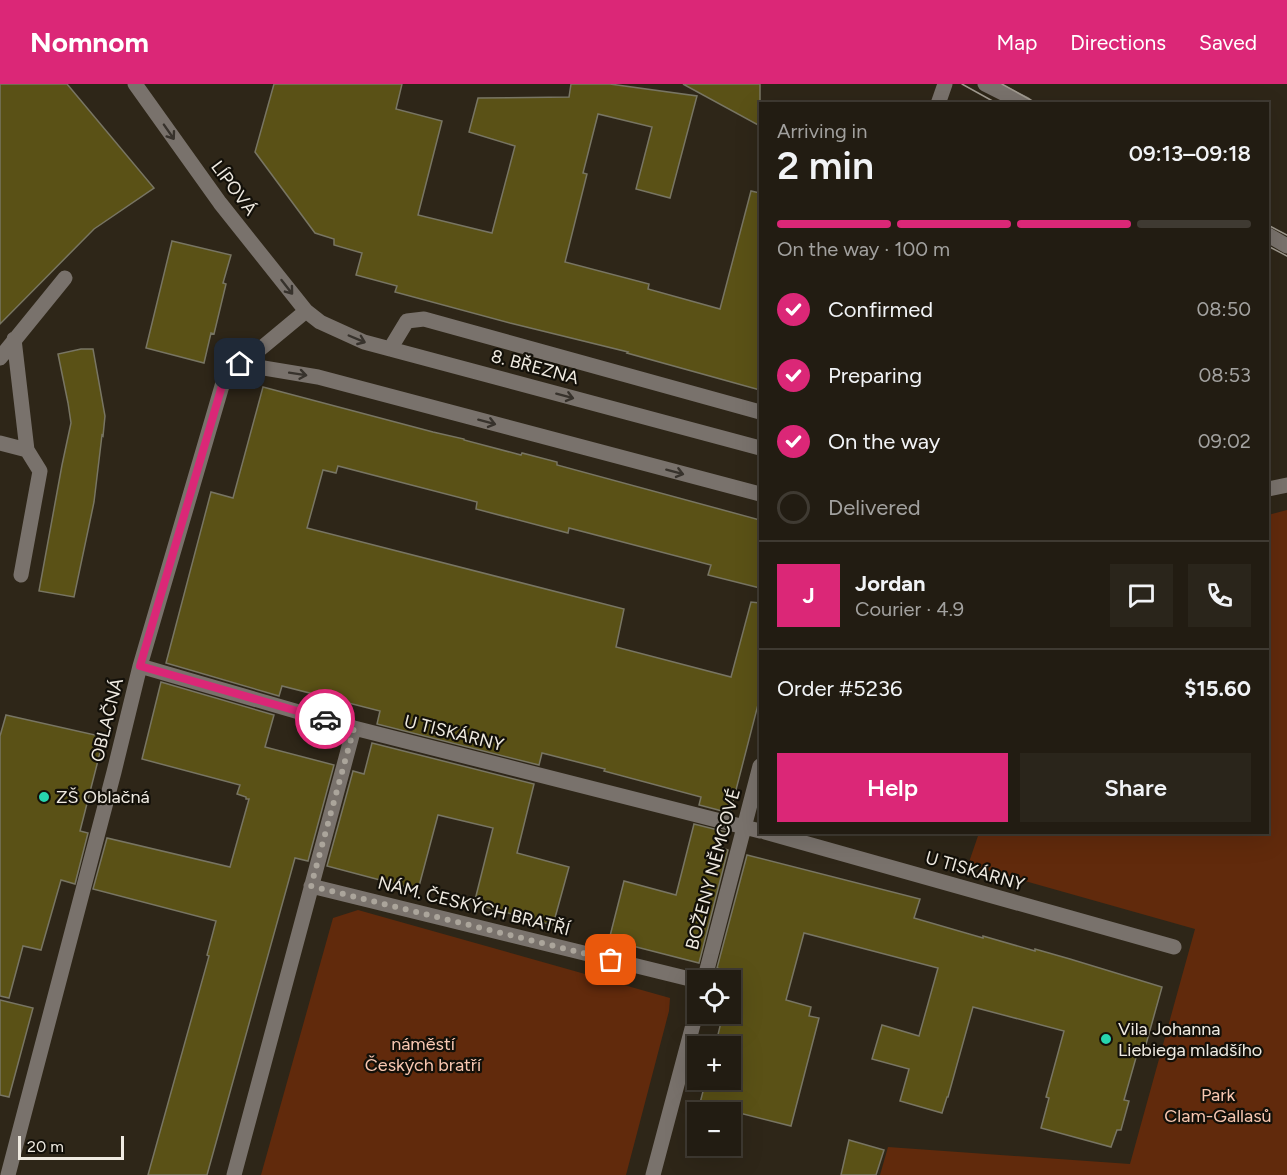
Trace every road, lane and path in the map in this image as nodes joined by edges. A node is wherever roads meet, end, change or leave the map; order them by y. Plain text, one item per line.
1 (135, 84) edge
2 (945, 84) edge
3 (985, 84) edge
4 (939, 102) edge
5 (1021, 102) edge
6 (1269, 236) edge
7 (1287, 246) edge
8 (65, 278) dead end
9 (306, 311) junction
10 (14, 339) junction
11 (390, 349) junction
12 (0, 358) edge
13 (240, 364) junction
14 (759, 412) edge
15 (0, 443) edge
16 (759, 448) edge
17 (27, 450) junction
18 (1287, 485) edge
19 (1269, 489) edge
20 (759, 494) edge
21 (21, 575) dead end
22 (140, 666) junction
23 (354, 728) junction
24 (759, 770) edge
25 (744, 827) junction
26 (759, 831) edge
27 (772, 834) edge
28 (311, 886) junction
29 (1174, 947) dead end
30 (707, 970) edge
31 (687, 978) edge
32 (693, 1024) edge
33 (8, 1175) edge
34 (234, 1175) edge
35 (653, 1175) edge

1 -> 9 street, LÍPOVÁ
2 - 4 street
3 - 5 street
6 - 7 street
8 - 10 street
9 -> 11 street, 8. BŘEZNA
9 - 13 street, OBLAČNÁ
10 - 12 street
10 - 17 street
11 - 14 street
11 -> 16 street, 8. BŘEZNA
13 -> 20 street
13 - 22 street, OBLAČNÁ
15 - 17 street
17 - 21 street
18 - 19 street
22 - 23 street, U TISKÁRNY
22 - 33 street, OBLAČNÁ
23 - 25 street, U TISKÁRNY
23 - 28 street
24 - 25 street, BOŽENY NĚMCOVÉ
25 - 26 street, U TISKÁRNY
25 - 30 street, BOŽENY NĚMCOVÉ
27 - 29 street, U TISKÁRNY
28 - 31 street, NÁM. ČESKÝCH BRATŘÍ
28 - 34 street
32 - 35 street

